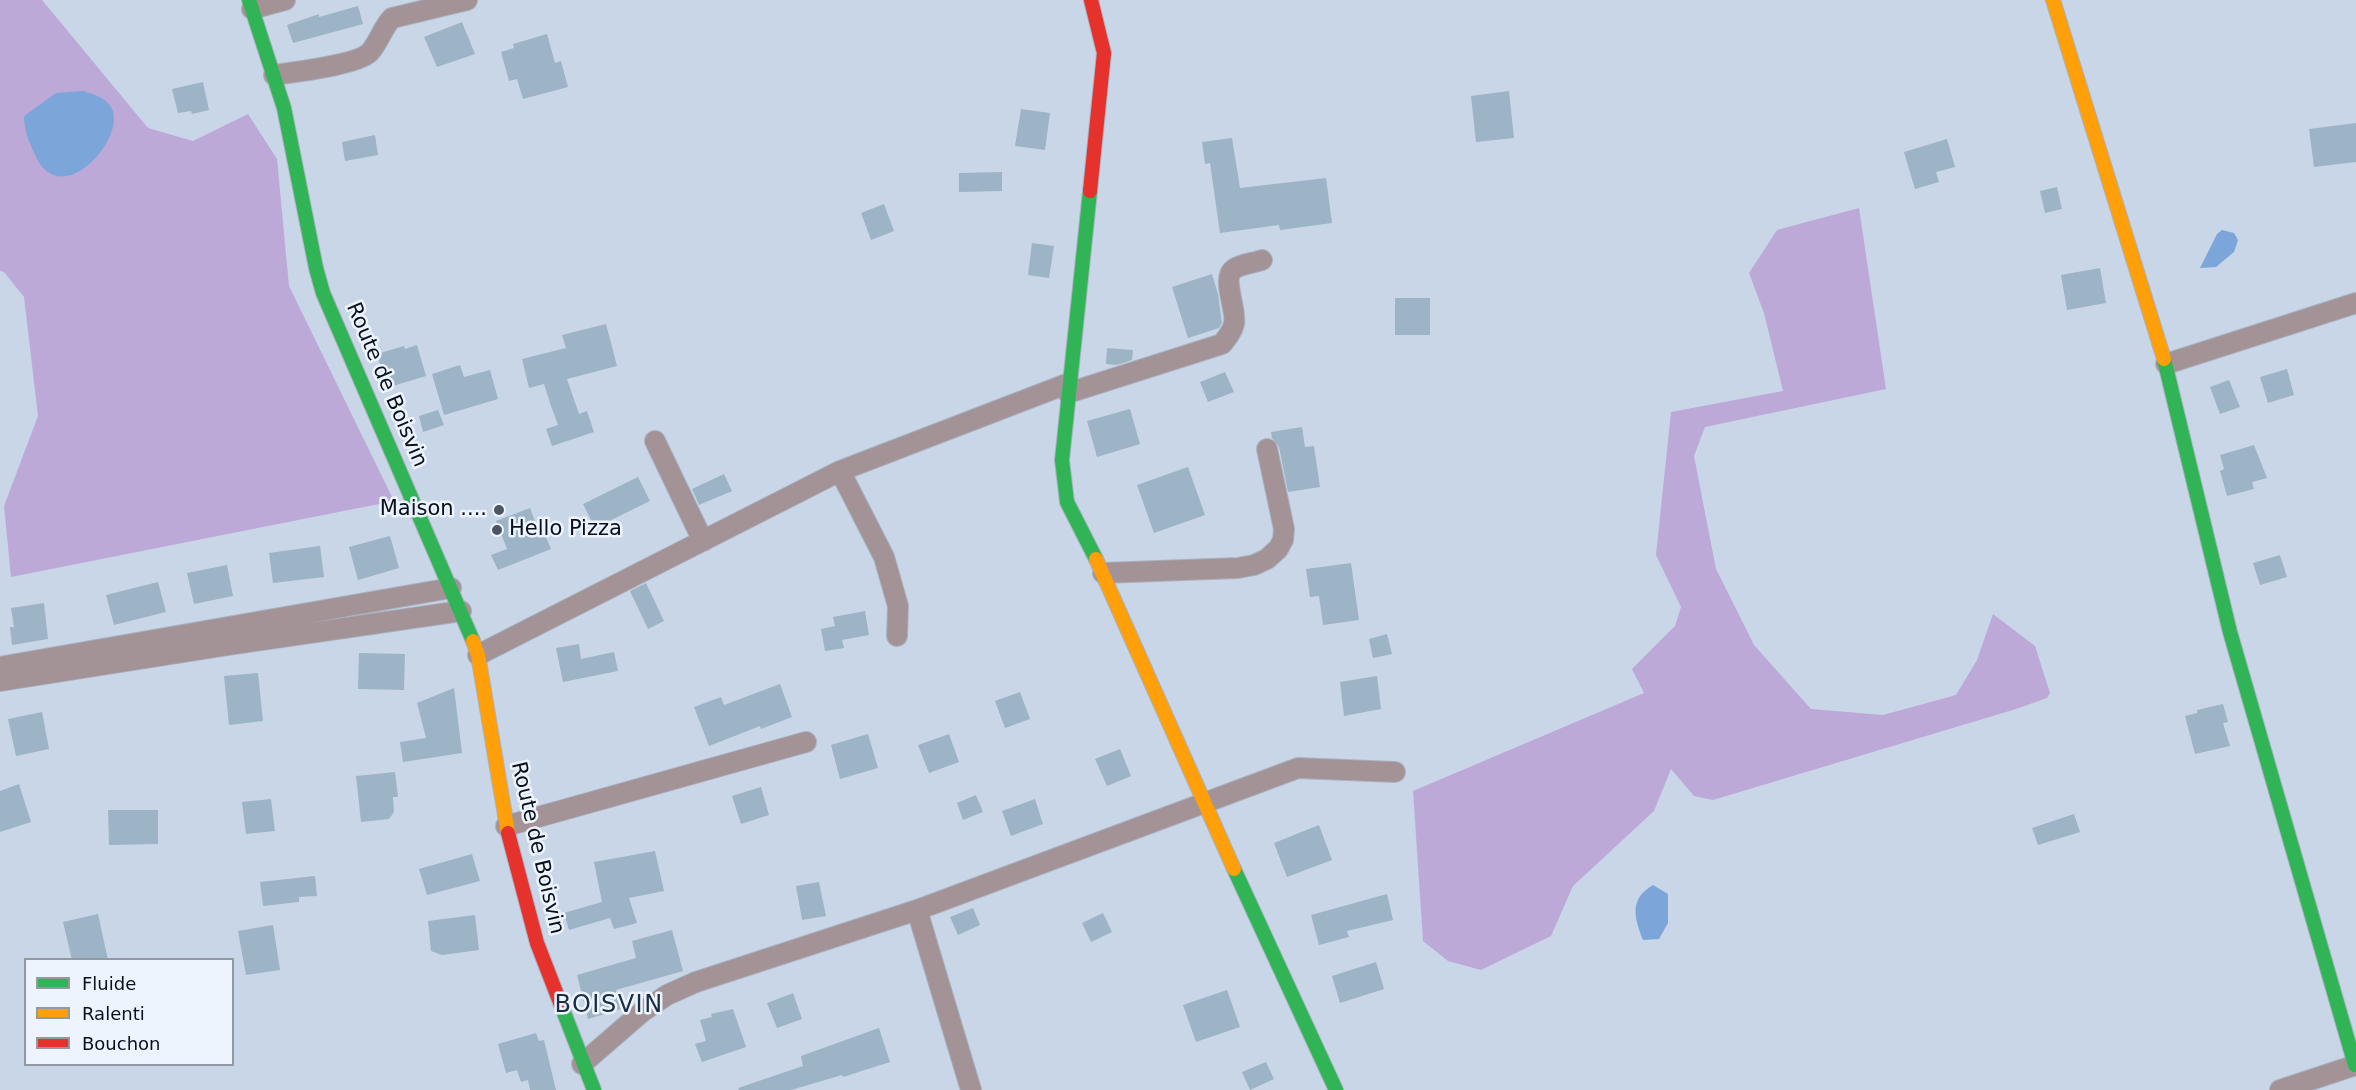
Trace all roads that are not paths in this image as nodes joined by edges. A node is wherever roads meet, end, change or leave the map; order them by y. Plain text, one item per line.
1 (285, 0) edge
2 (467, 0) edge
3 (1091, 0) edge
4 (2053, 0) edge
5 (251, 4) edge
6 (274, 75) junction
7 (1262, 260) dead end
8 (2356, 303) edge
9 (2166, 364) junction
10 (1069, 388) junction
11 (655, 441) dead end
12 (1267, 448) dead end
13 (840, 471) junction
14 (702, 541) junction
15 (1103, 573) junction
16 (451, 588) junction
17 (461, 611) junction
18 (897, 636) dead end
19 (478, 655) junction
20 (0, 667) edge
21 (0, 681) edge
22 (806, 742) dead end
23 (1395, 772) dead end
24 (1203, 803) junction
25 (506, 826) junction
26 (917, 910) junction
27 (582, 1064) junction
28 (2355, 1065) edge
29 (594, 1090) edge
30 (971, 1090) edge
31 (1336, 1090) edge
32 (2280, 1090) edge

1 - 5 street
2 - 6 street
3 - 10 street
4 - 9 street
5 - 6 street, Route de Boisvin
6 - 16 street, Route de Boisvin
7 - 10 street
8 - 9 street
9 - 28 street
10 - 13 street
10 - 15 street
11 - 14 street
12 - 15 street
13 - 14 street
13 - 18 street
14 - 19 street
15 - 24 street
16 - 17 street, Route de Boisvin
16 - 20 street
17 - 19 street, Route de Boisvin
17 - 21 street
19 - 25 street, Route de Boisvin
22 - 25 street
23 - 24 street
24 - 26 street
24 - 31 street
25 - 27 street, Route de Boisvin
26 - 27 street
26 - 30 street
27 - 29 street, Route de Boisvin
28 - 32 street

